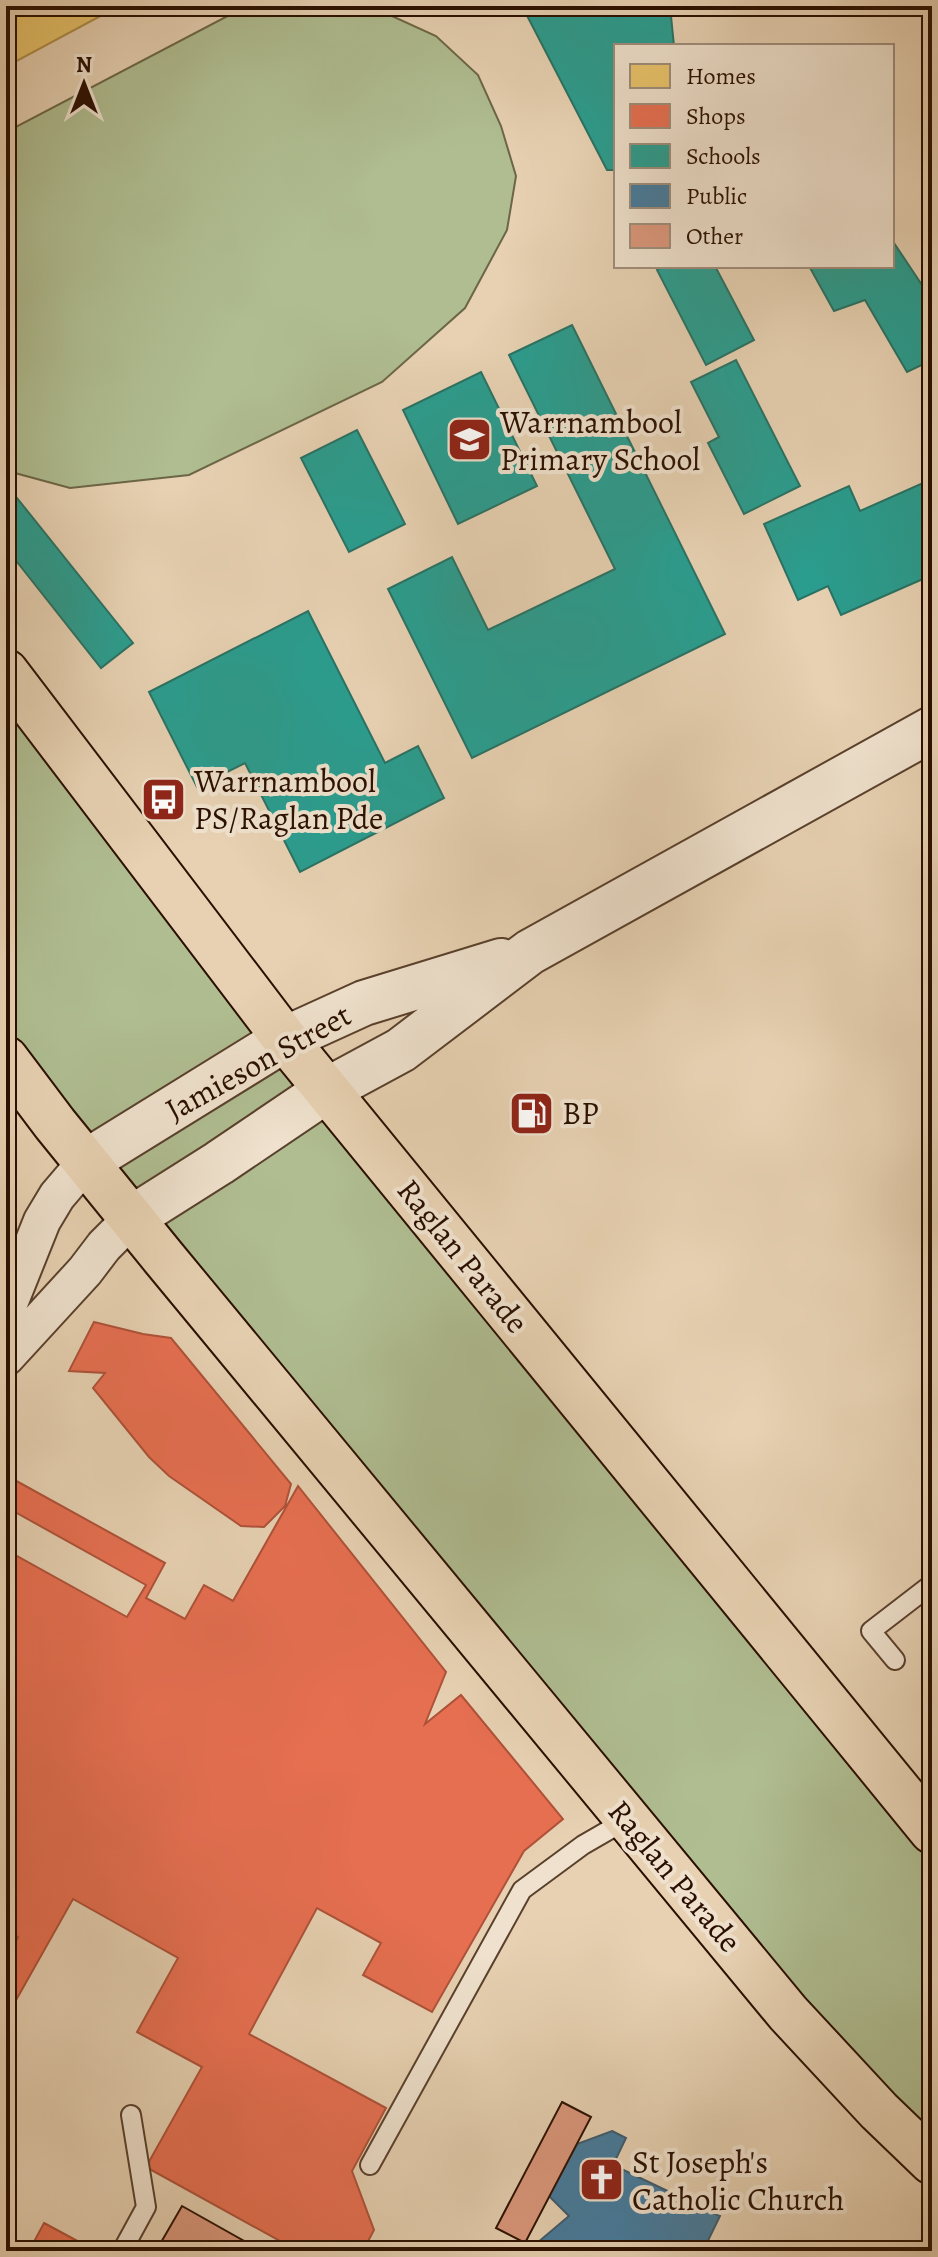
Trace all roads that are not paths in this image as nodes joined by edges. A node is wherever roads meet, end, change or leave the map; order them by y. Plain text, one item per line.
1 (14, 695) edge
2 (932, 729) edge
3 (530, 952) junction
4 (285, 1039) junction
5 (6, 1059) edge
6 (327, 1090) junction
7 (86, 1162) junction
8 (132, 1218) junction
9 (6, 1311) edge
10 (6, 1357) edge
11 (932, 1584) edge
12 (895, 1660) dead end
13 (628, 1819) junction
14 (932, 1831) edge
15 (131, 2115) dead end
16 (932, 2162) edge
17 (370, 2165) dead end
18 (122, 2251) edge

1 - 4 highway, Raglan Parade
2 - 3 street, Jamieson Street
3 - 4 street, Jamieson Street
3 - 6 street, Jamieson Street
4 - 6 highway, Raglan Parade
4 - 7 street, Jamieson Street
5 - 7 highway, Raglan Parade
6 - 8 street, Jamieson Street
6 - 14 highway, Raglan Parade
7 - 8 highway, Raglan Parade
7 - 9 street
8 - 10 street
8 - 13 highway, Raglan Parade
11 - 12 lane
13 - 16 highway, Raglan Parade
13 - 17 lane
15 - 18 lane

